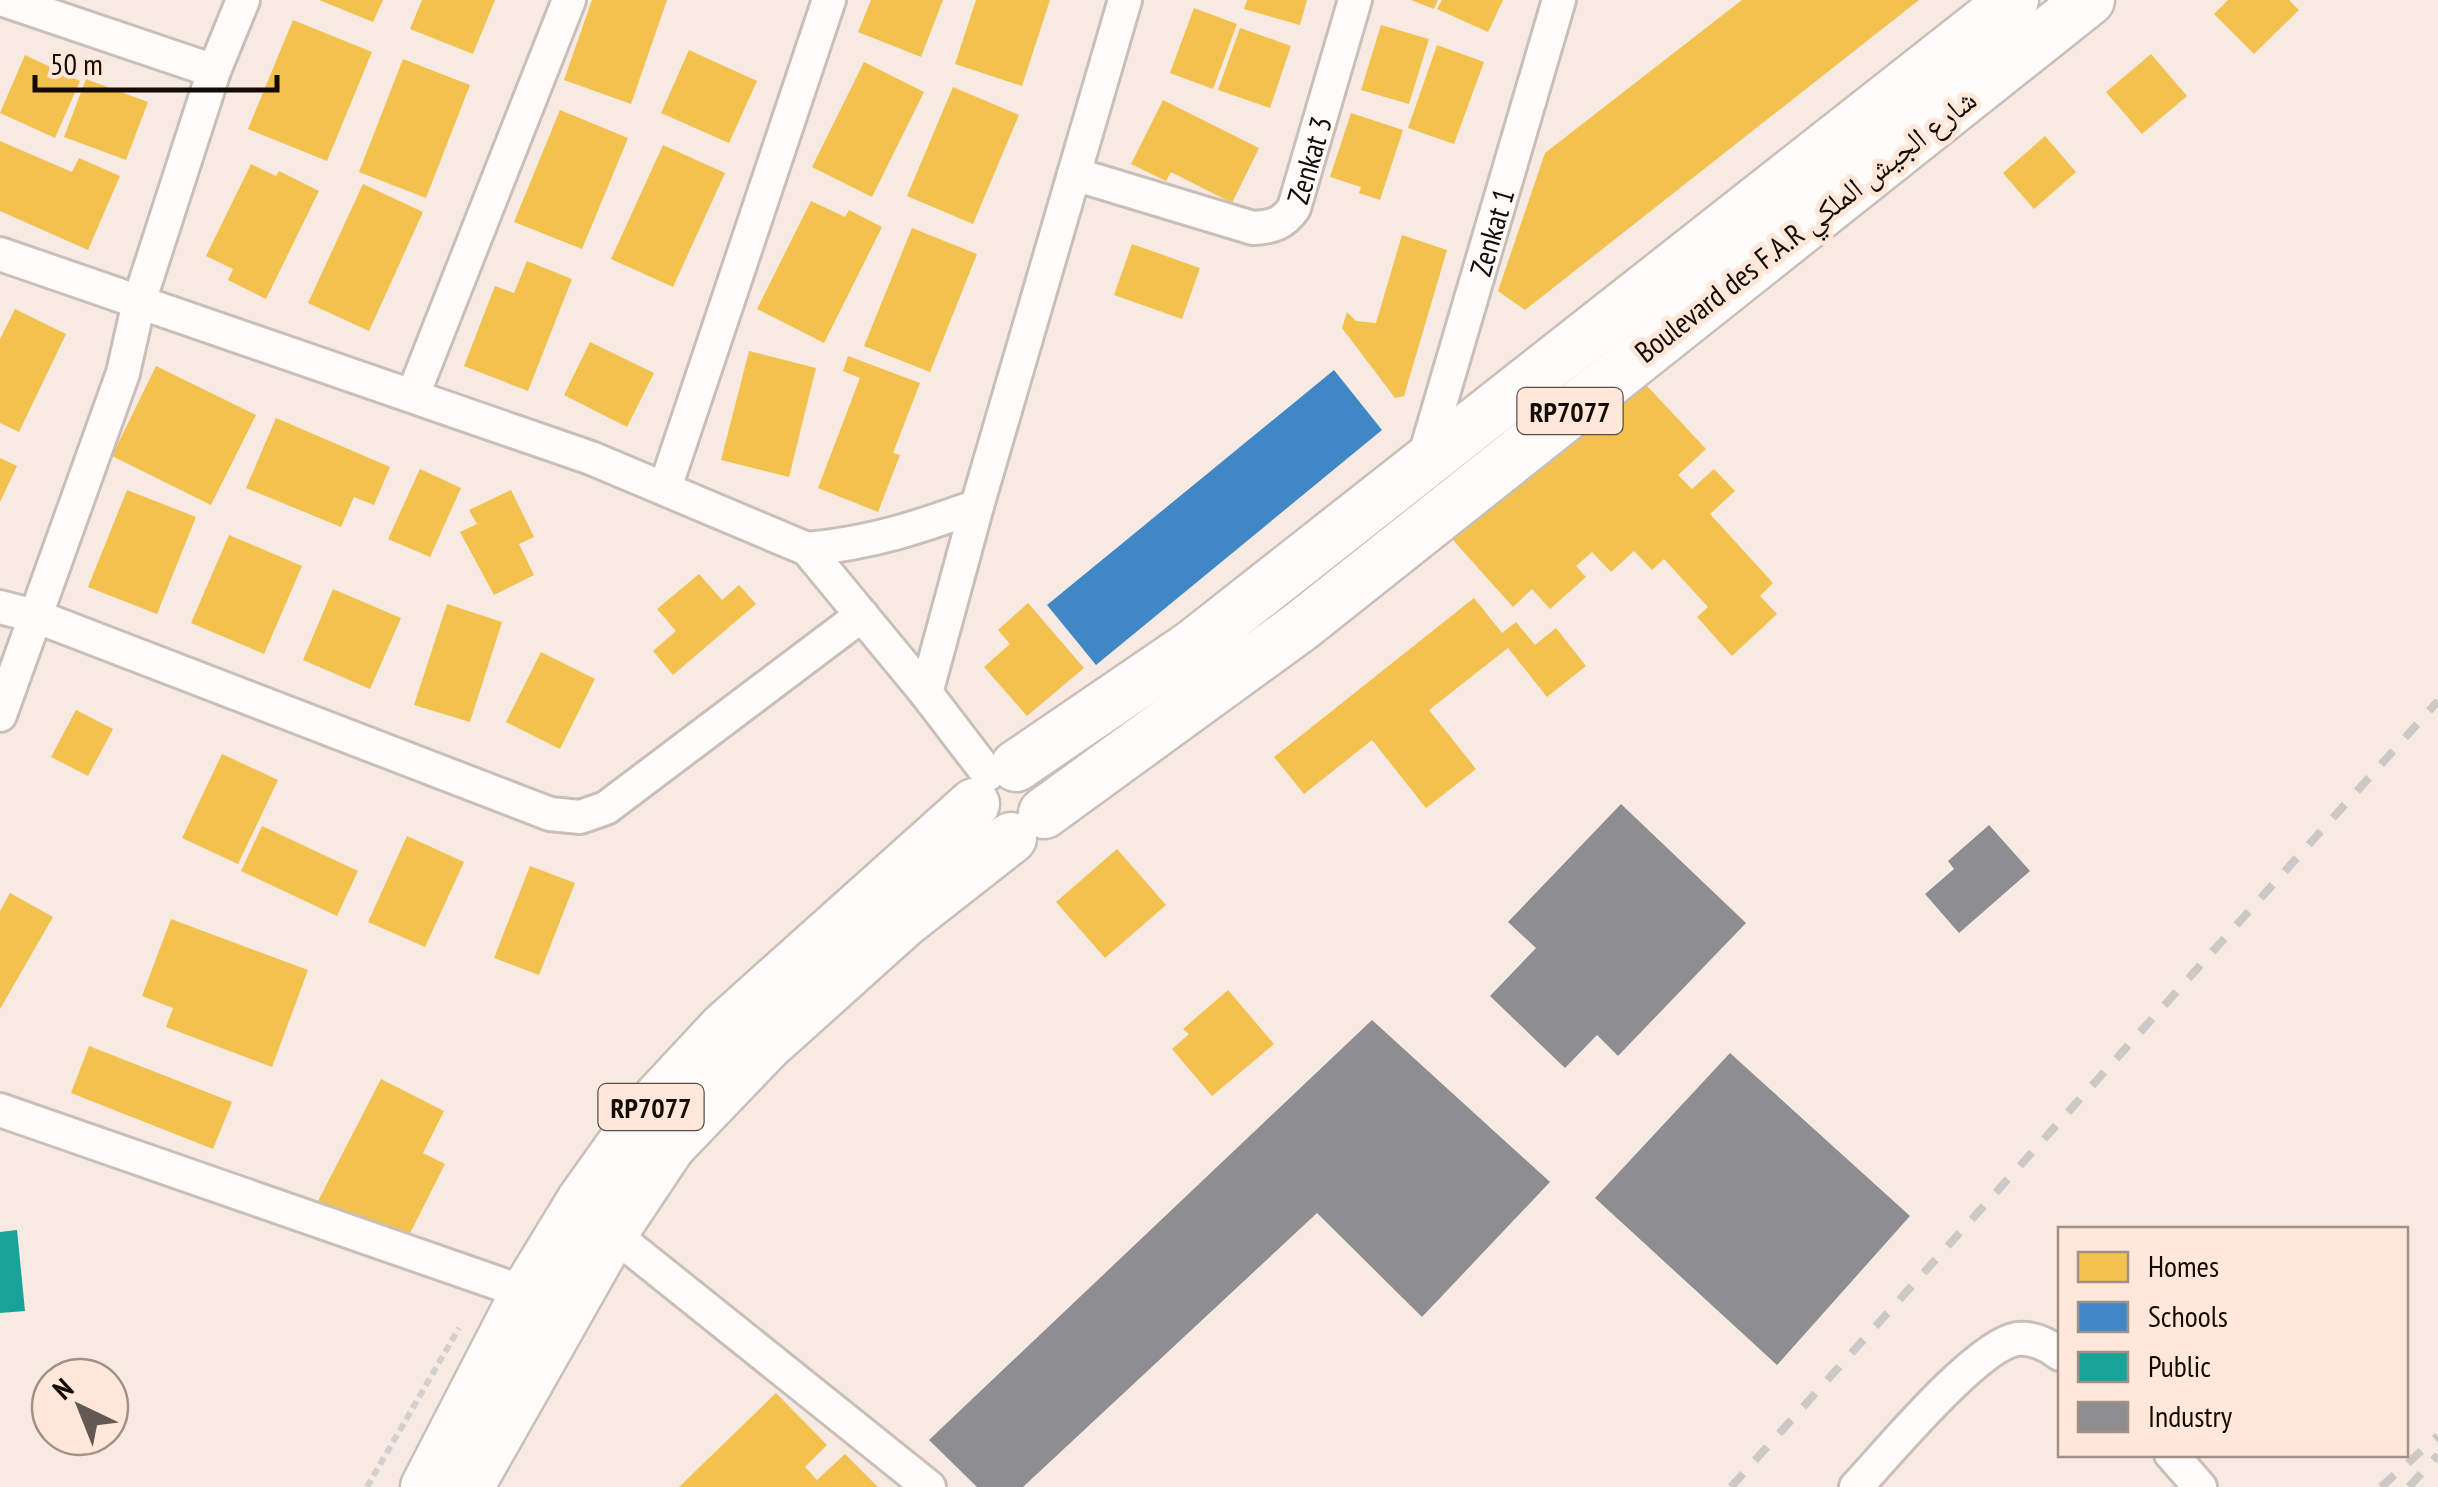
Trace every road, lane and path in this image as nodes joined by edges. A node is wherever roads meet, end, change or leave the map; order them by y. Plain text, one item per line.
1 (4, 0) edge
2 (242, 0) edge
3 (568, 0) edge
4 (829, 0) edge
5 (1125, 0) edge
6 (1355, 0) edge
7 (1559, 0) edge
8 (2013, 0) edge
9 (2089, 0) edge
10 (214, 71) junction
11 (1074, 174) junction
12 (0, 254) edge
13 (139, 302) junction
14 (413, 394) junction
15 (1422, 462) junction
16 (664, 488) junction
17 (977, 506) junction
18 (806, 549) junction
19 (0, 608) edge
20 (862, 615) junction
21 (38, 617) junction
22 (926, 693) junction
23 (0, 715) edge
24 (992, 782) junction
25 (1028, 826) junction
26 (0, 1110) edge
27 (612, 1233) junction
28 (506, 1286) junction
29 (2058, 1353) edge
30 (2174, 1457) edge
31 (367, 1487) edge
32 (426, 1487) edge
33 (468, 1487) edge
34 (929, 1487) edge
35 (1856, 1487) edge
36 (2200, 1487) edge

1 - 10 street
2 - 10 street
3 - 14 street
4 - 16 street
5 - 11 street
6 - 11 street, Zenkat 3
7 - 15 street, Zenkat 1
8 - 15 main road, Boulevard des F.A.R شارع الجيش الملكي / RP7077
9 - 25 main road, Boulevard des F.A.R شارع الجيش الملكي / RP7077
10 - 13 street
11 - 17 street
12 - 13 street
13 - 14 street
13 - 21 street
14 - 16 street
15 - 24 main road, Boulevard des F.A.R شارع الجيش الملكي / RP7077
16 - 18 street
17 - 18 street
17 - 22 street
18 - 20 street
19 - 21 street
20 - 21 street
20 - 22 street
21 - 23 street
22 - 24 street
24 - 25 main road
24 - 25 main road
24 - 28 main road, Boulevard des F.A.R شارع الجيش الملكي / RP7077
25 - 27 main road, Boulevard des F.A.R شارع الجيش الملكي / RP7077
26 - 28 street
27 - 33 main road, Boulevard des F.A.R شارع الجيش الملكي / RP7077
27 - 34 street
28 - 31 path
28 - 32 main road, Boulevard des F.A.R شارع الجيش الملكي / RP7077
29 - 35 street
30 - 36 street

